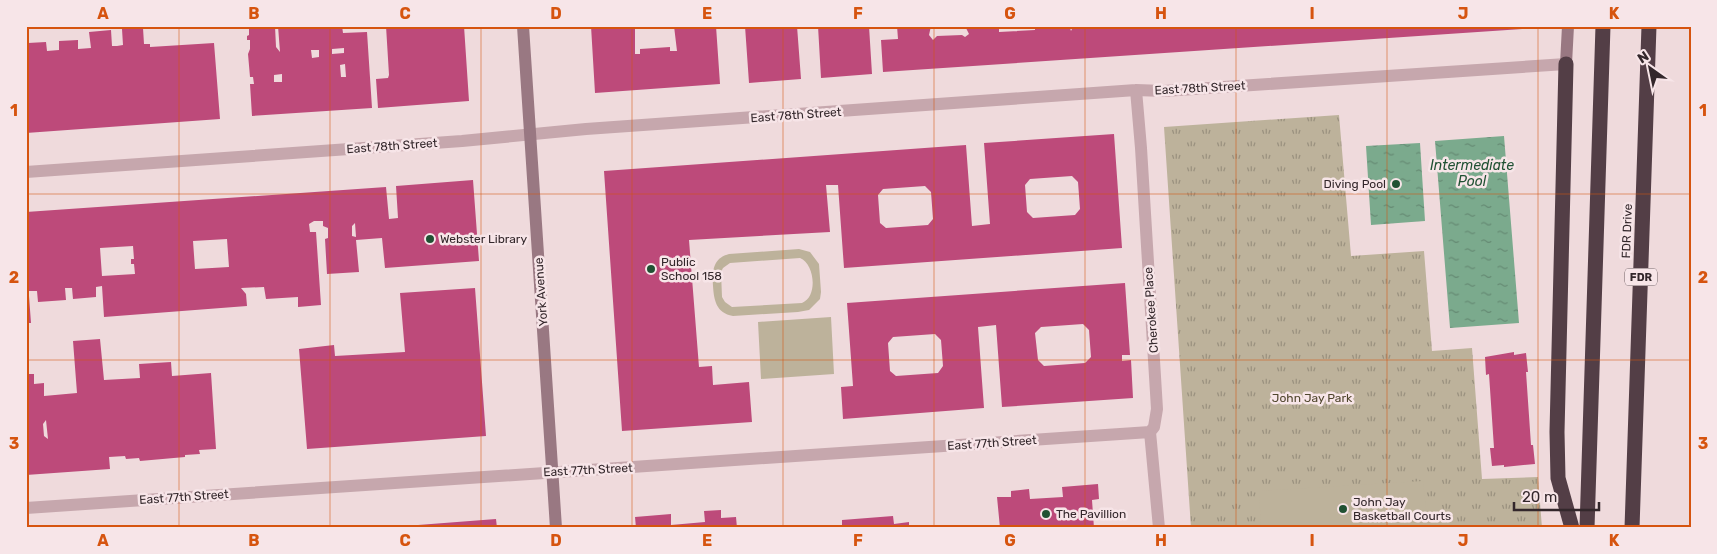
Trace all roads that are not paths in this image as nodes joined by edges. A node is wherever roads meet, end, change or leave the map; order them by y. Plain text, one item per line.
1 (523, 26) edge
2 (1568, 26) edge
3 (1603, 26) edge
4 (1649, 26) edge
5 (1566, 64) junction
6 (1136, 90) junction
7 (530, 134) junction
8 (26, 172) edge
9 (1150, 432) junction
10 (552, 472) junction
11 (26, 508) edge
12 (556, 528) edge
13 (1159, 528) edge
14 (1572, 528) edge
15 (1588, 528) edge
16 (1632, 528) edge

1 - 7 main road, York Avenue
2 - 5 main road
3 - 15 highway
4 - 16 highway, FDR Drive / FDR
5 - 6 street, East 78th Street
5 - 14 highway
6 - 7 street, East 78th Street
6 - 9 street, Cherokee Place
7 - 8 street, East 78th Street
7 - 10 main road, York Avenue
9 - 10 street, East 77th Street
9 - 13 street, Cherokee Place
10 - 11 street, East 77th Street
10 - 12 main road, York Avenue

